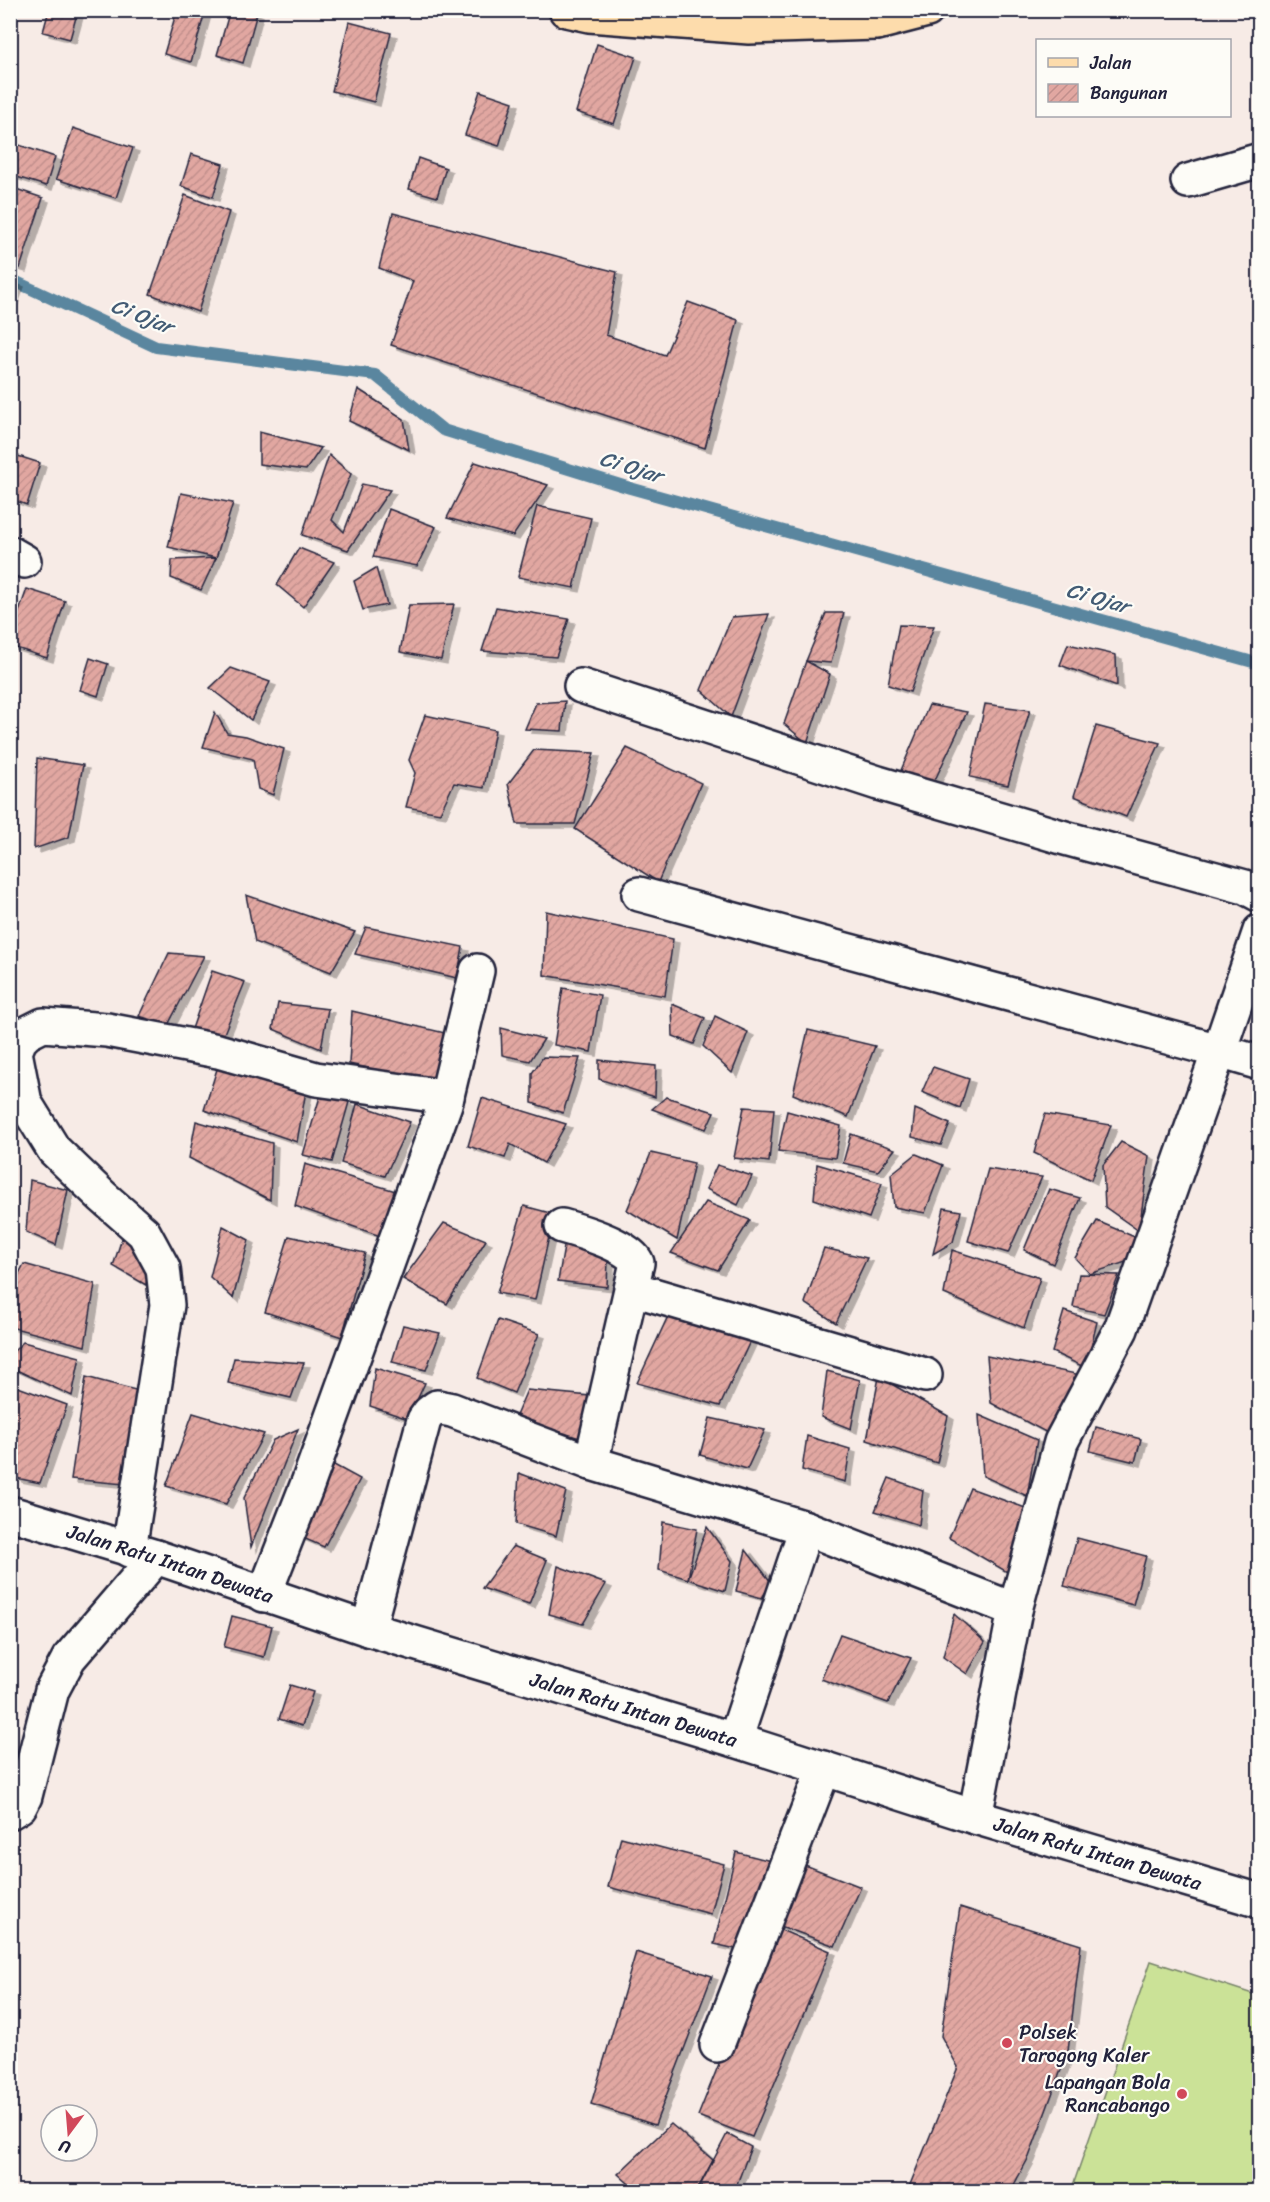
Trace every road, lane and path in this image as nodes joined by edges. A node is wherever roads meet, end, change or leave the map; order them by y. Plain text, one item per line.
1 (566, 10) edge
2 (927, 10) edge
3 (1260, 160) edge
4 (1188, 181) dead end
5 (581, 686) dead end
6 (639, 894) dead end
7 (1260, 895) edge
8 (1260, 931) edge
9 (477, 971) dead end
10 (1219, 1051) junction
11 (1260, 1063) edge
12 (447, 1097) junction
13 (562, 1226) dead end
14 (633, 1289) junction
15 (925, 1376) dead end
16 (591, 1463) junction
17 (10, 1513) edge
18 (806, 1528) junction
19 (142, 1553) junction
20 (264, 1594) junction
21 (1016, 1610) junction
22 (368, 1629) junction
23 (735, 1740) junction
24 (824, 1768) junction
25 (10, 1812) edge
26 (975, 1817) junction
27 (1260, 1901) edge
28 (717, 2045) dead end

1 - 2 main road
3 - 4 street
5 - 7 street
6 - 10 street
8 - 10 street
9 - 12 street
10 - 11 street
10 - 21 street
12 - 19 street
12 - 20 street
13 - 14 street
14 - 15 street
14 - 16 street
16 - 18 street
16 - 22 street
17 - 19 street, Jalan Ratu Intan Dewata
18 - 21 street
18 - 23 street
19 - 20 street, Jalan Ratu Intan Dewata
19 - 25 street
20 - 22 street, Jalan Ratu Intan Dewata
21 - 26 street
22 - 23 street, Jalan Ratu Intan Dewata
23 - 24 street, Jalan Ratu Intan Dewata
24 - 26 street, Jalan Ratu Intan Dewata
24 - 28 street
26 - 27 street, Jalan Ratu Intan Dewata

